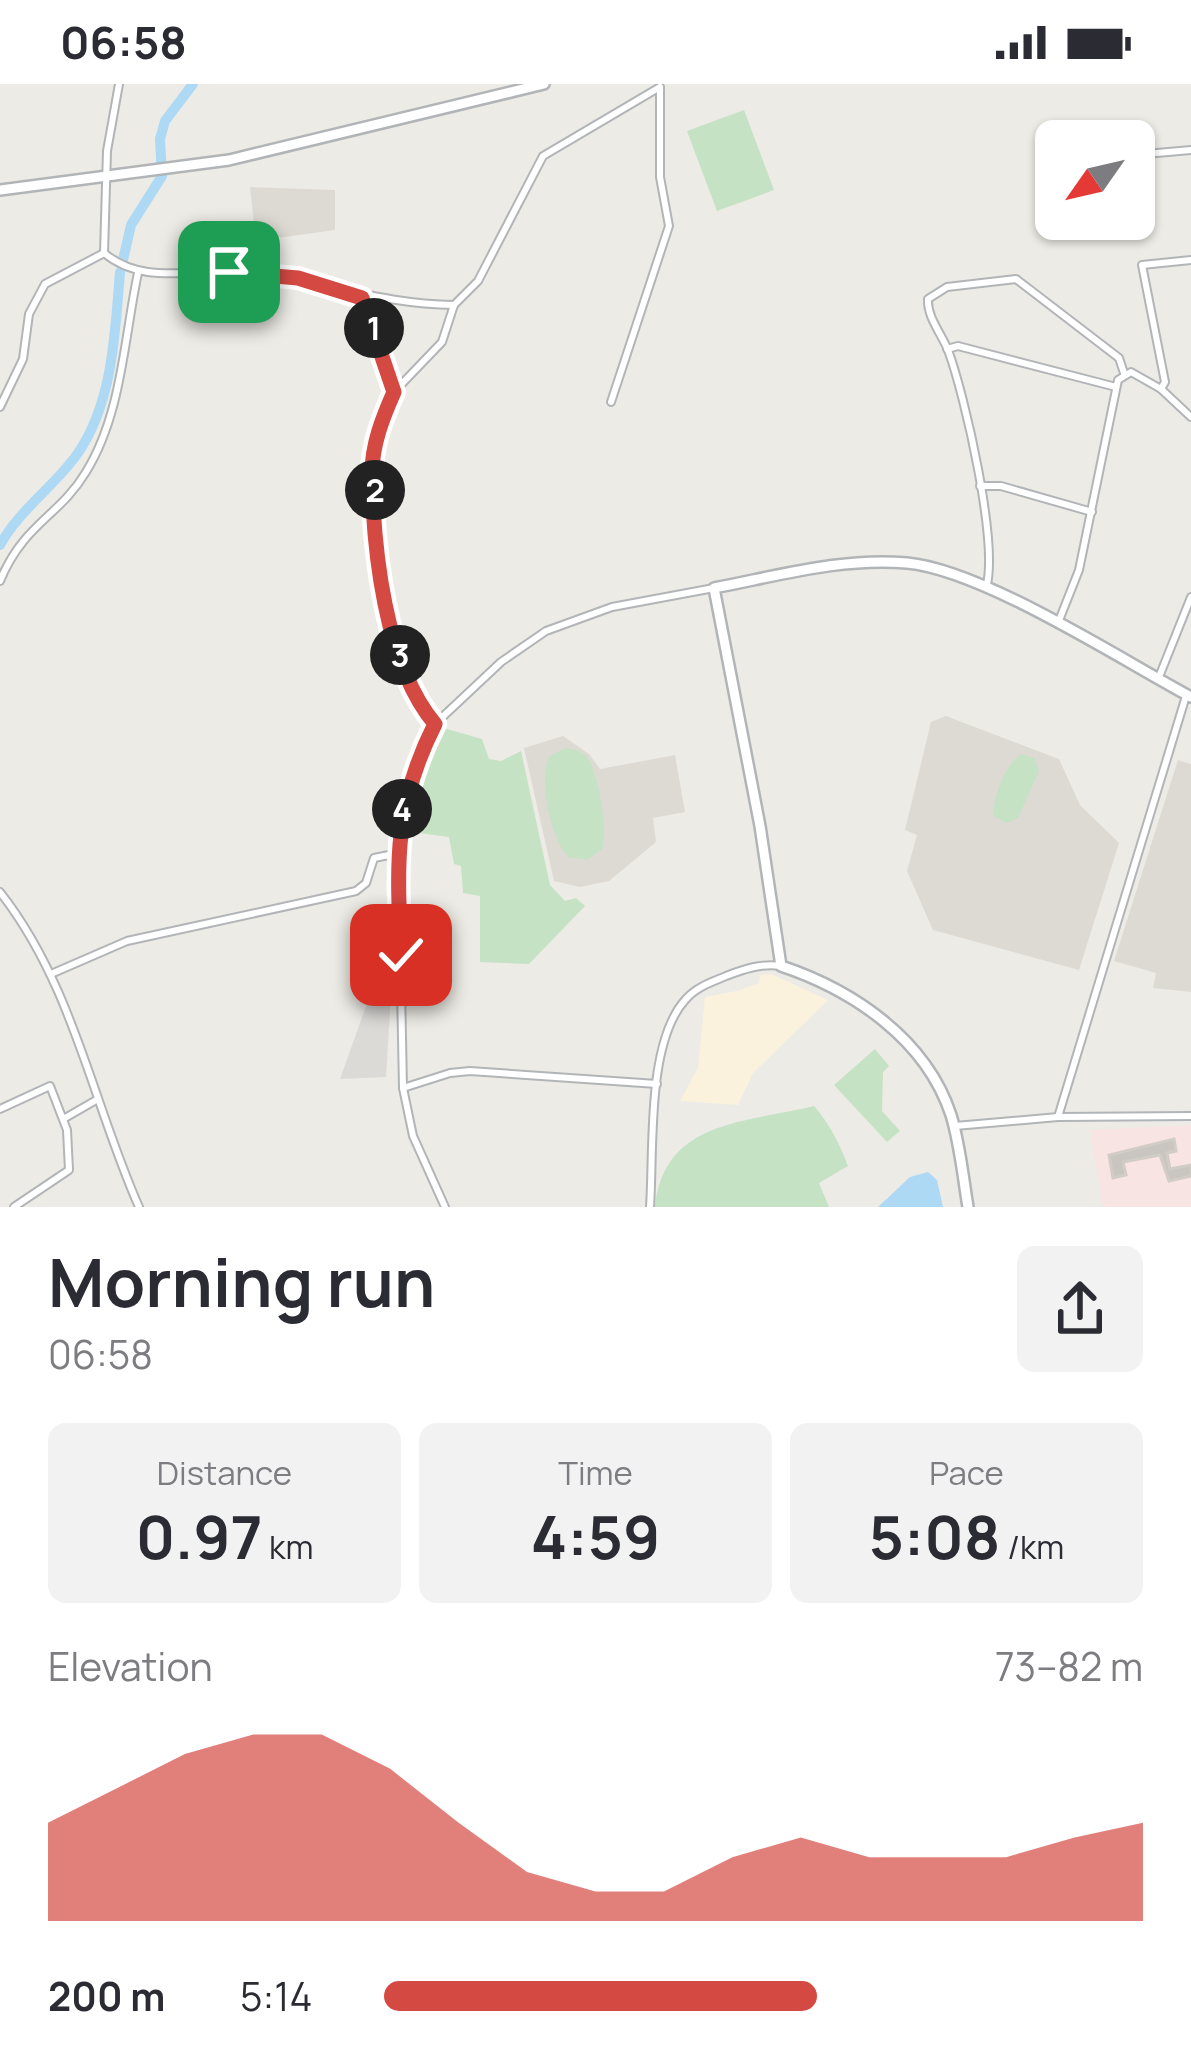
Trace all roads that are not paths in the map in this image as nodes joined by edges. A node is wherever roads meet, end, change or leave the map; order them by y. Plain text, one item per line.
1 (119, 84) edge
2 (544, 84) edge
3 (660, 86) edge
4 (1191, 150) edge
5 (1155, 153) edge
6 (106, 176) junction
7 (0, 190) edge
8 (104, 253) junction
9 (1191, 260) edge
10 (138, 273) junction
11 (362, 298) junction
12 (454, 305) junction
13 (947, 349) junction
14 (1124, 373) junction
15 (1116, 387) junction
16 (1161, 389) junction
17 (394, 392) junction
18 (611, 402) dead end
19 (0, 407) edge
20 (1191, 417) edge
21 (980, 486) junction
22 (1092, 512) junction
23 (0, 580) edge
24 (714, 588) junction
25 (986, 588) junction
26 (1191, 597) edge
27 (1058, 622) junction
28 (1159, 678) junction
29 (1188, 696) edge
30 (435, 724) junction
31 (399, 853) junction
32 (0, 892) edge
33 (781, 966) junction
34 (51, 974) junction
35 (657, 1084) junction
36 (403, 1088) junction
37 (98, 1099) junction
38 (0, 1109) edge
39 (1191, 1116) edge
40 (1058, 1117) junction
41 (64, 1119) junction
42 (954, 1126) junction
43 (14, 1207) edge
44 (139, 1207) edge
45 (445, 1207) edge
46 (650, 1207) edge
47 (968, 1207) edge

1 - 6 street
2 - 6 street
3 - 12 street
3 - 18 street
4 - 5 street
6 - 7 street
6 - 8 street
8 - 10 street
8 - 19 street
9 - 16 street
10 - 11 street
10 - 23 street
11 - 12 street
11 - 17 street
12 - 17 street
13 - 14 street
13 - 15 street
13 - 21 street
14 - 15 street
14 - 16 street
15 - 22 street
16 - 20 street
17 - 30 street
21 - 22 street
21 - 25 street
22 - 27 street
24 - 25 street
24 - 30 street
24 - 33 street
25 - 27 street
26 - 28 street
27 - 28 street
28 - 29 street
29 - 40 street
30 - 31 street
31 - 34 street
31 - 36 street
32 - 34 street
33 - 35 street
33 - 42 street
34 - 37 street
35 - 36 street
35 - 46 street
36 - 45 street
37 - 41 street
37 - 44 street
38 - 41 street
39 - 40 street
40 - 42 street
41 - 43 street
42 - 47 street

